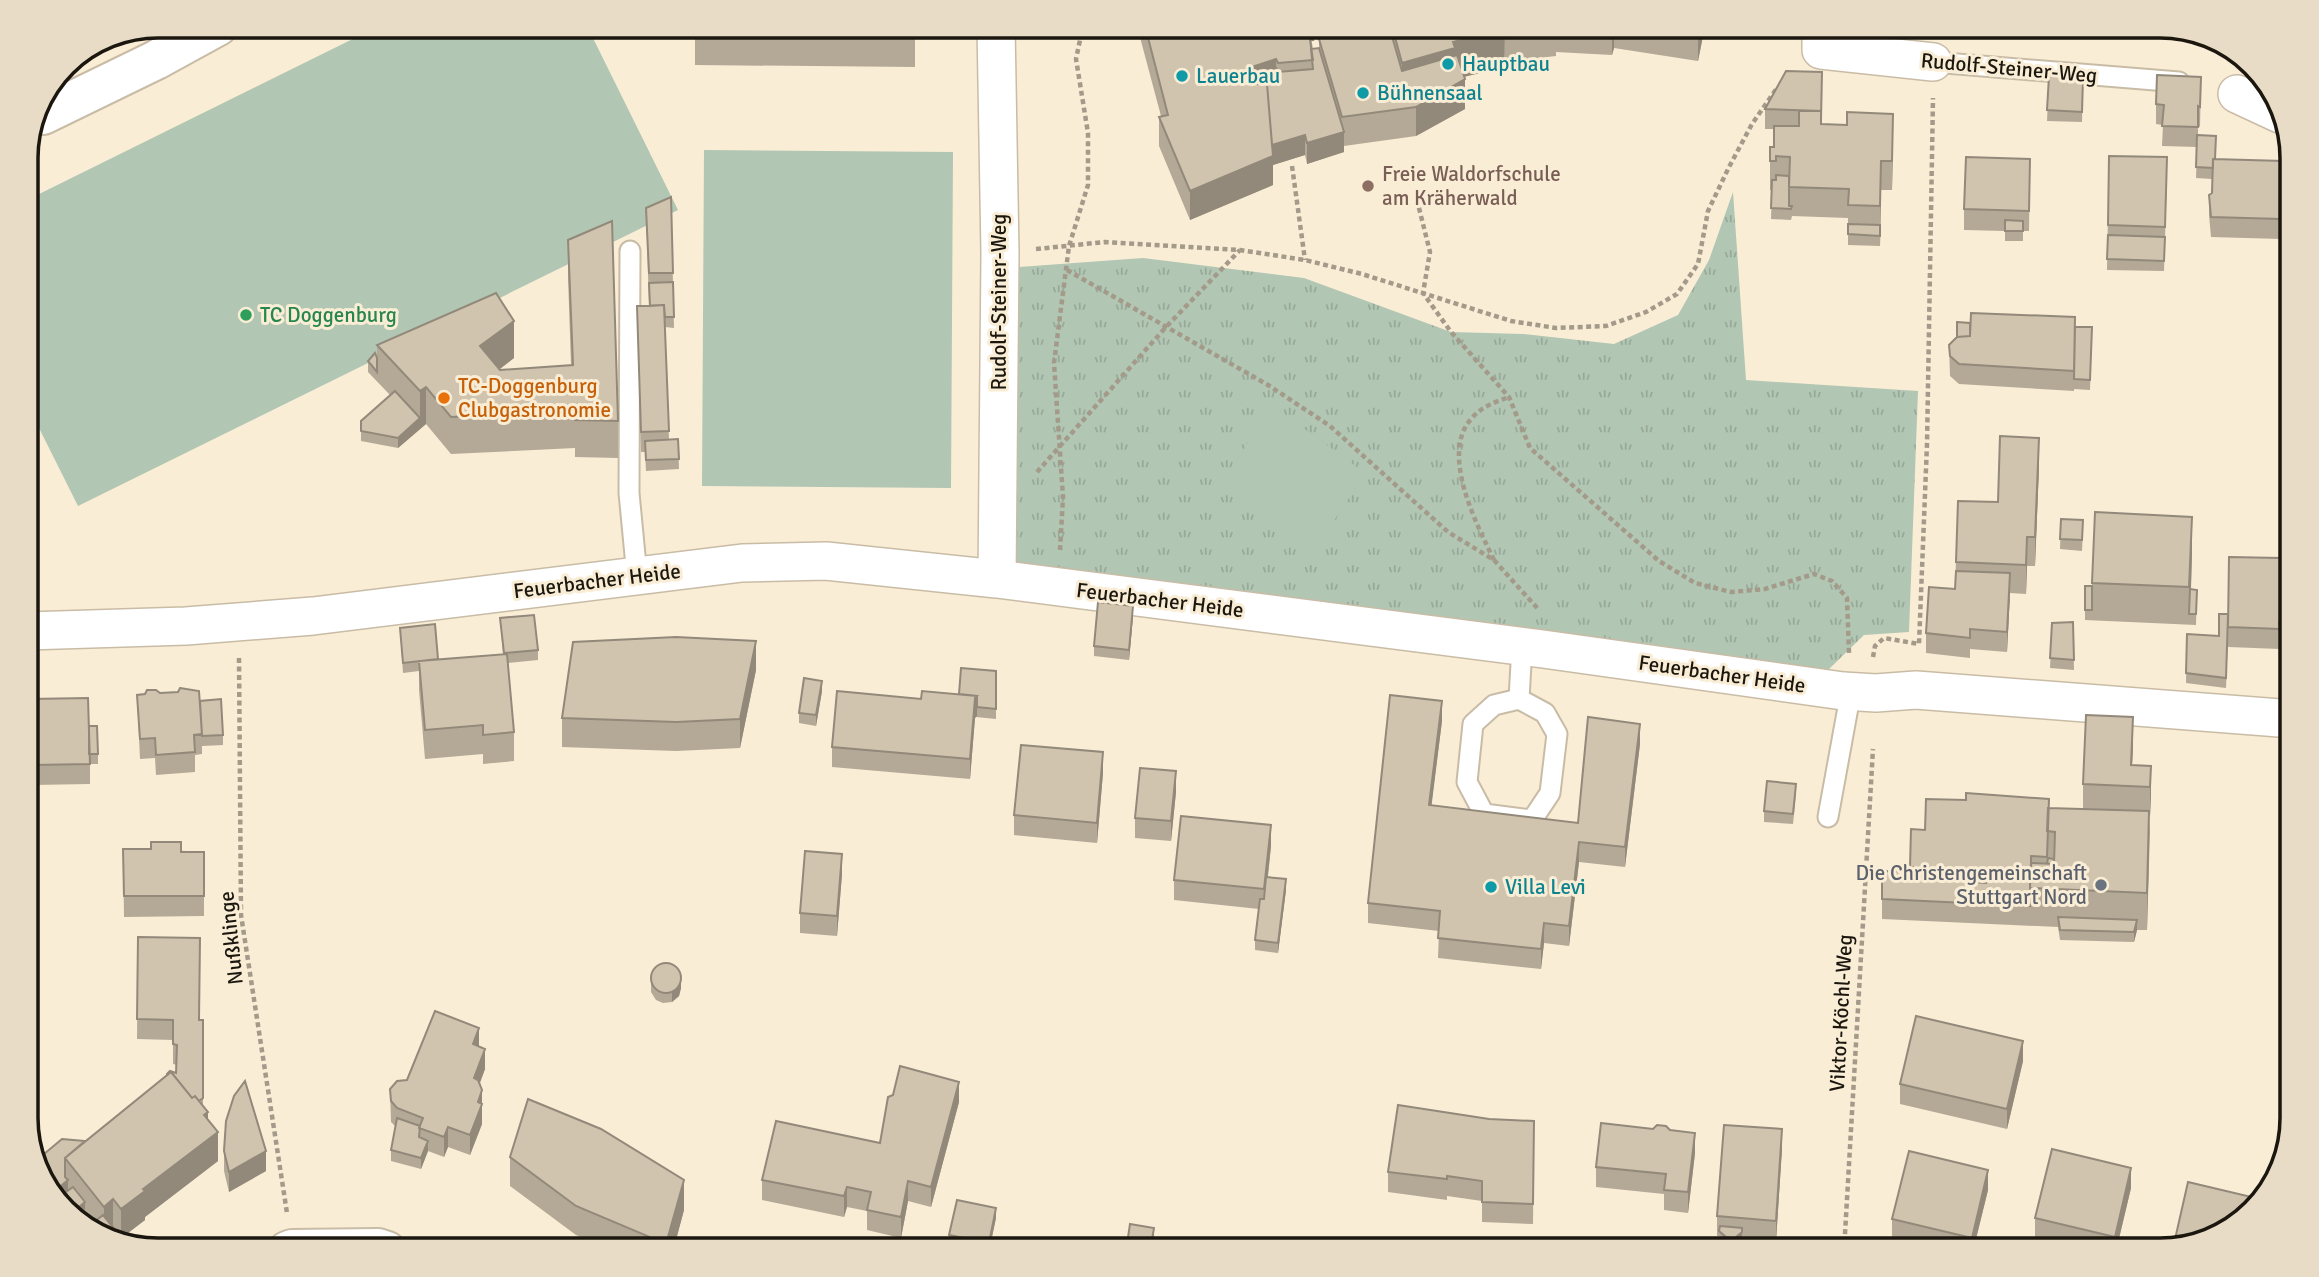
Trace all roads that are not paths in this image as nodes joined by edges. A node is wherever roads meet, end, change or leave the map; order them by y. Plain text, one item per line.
1 (197, 38) edge
2 (996, 38) edge
3 (1821, 38) edge
4 (1933, 62) joint
5 (2179, 82) edge
6 (2237, 94) dead end
7 (2270, 109) edge
8 (48, 112) edge
9 (630, 251) dead end
10 (637, 576) junction
11 (997, 579) junction
12 (39, 630) edge
13 (1533, 647) junction
14 (1861, 684) junction
15 (1519, 699) junction
16 (2280, 718) edge
17 (1828, 817) dead end

1 - 8 main road
2 - 11 street, Rudolf-Steiner-Weg
3 - 4 street, Rudolf-Steiner-Weg
4 - 5 lane, Rudolf-Steiner-Weg
6 - 7 street
9 - 10 lane
10 - 11 street, Feuerbacher Heide
10 - 12 street, Feuerbacher Heide
11 - 13 street, Feuerbacher Heide
13 - 14 street, Feuerbacher Heide
13 - 15 lane
14 - 16 street, Feuerbacher Heide
14 - 17 lane
15 - 15 lane

